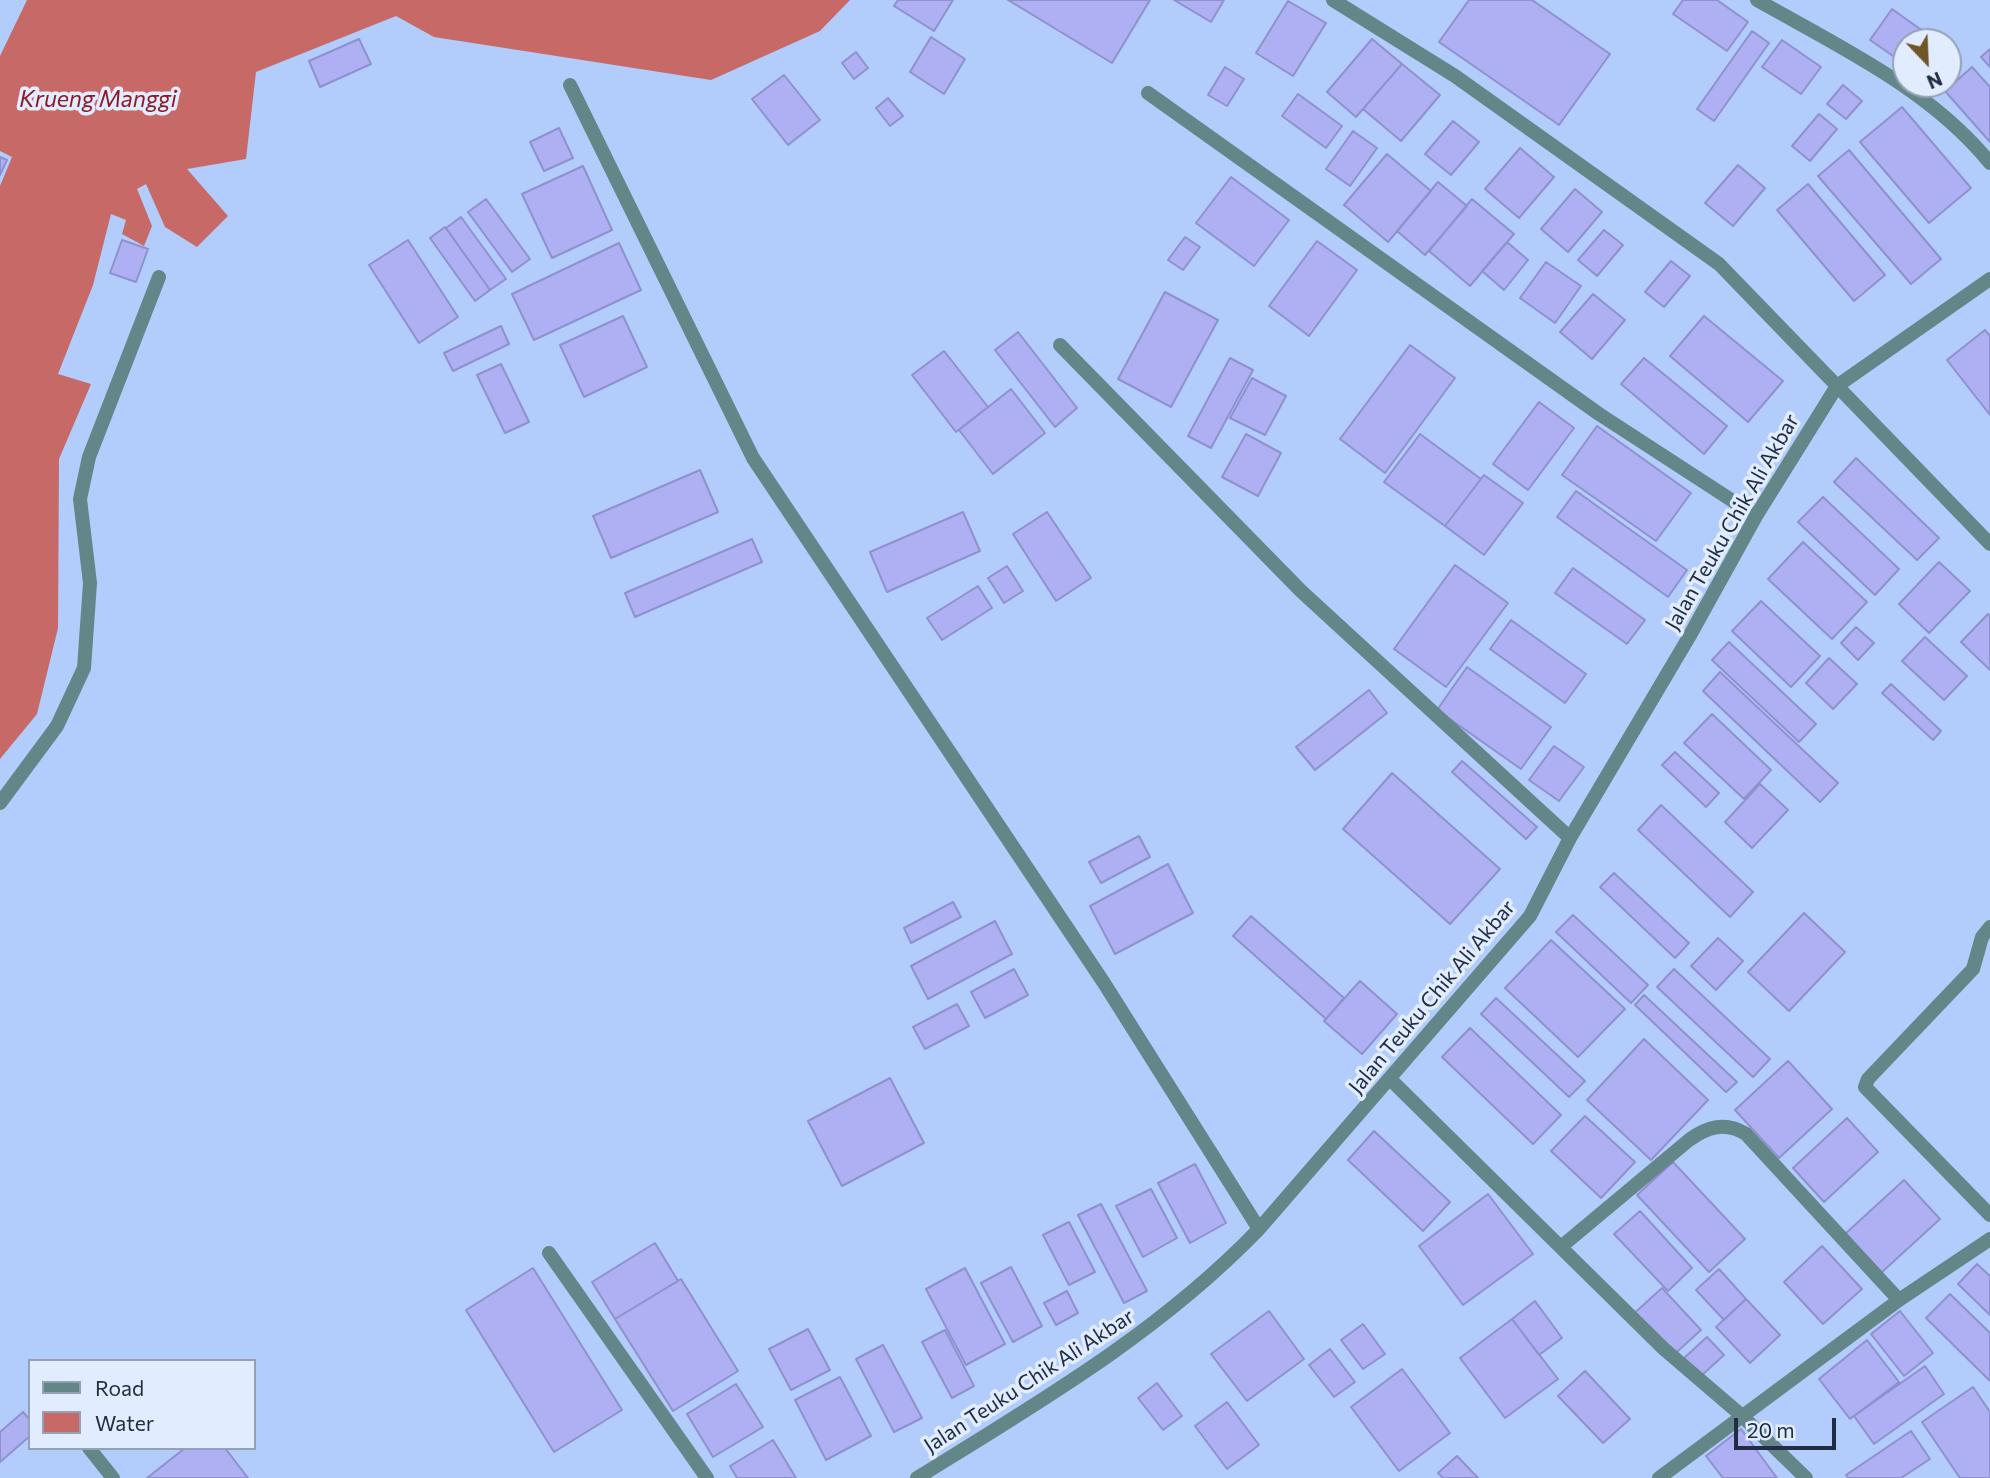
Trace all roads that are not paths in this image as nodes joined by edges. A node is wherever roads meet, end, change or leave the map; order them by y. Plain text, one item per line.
1 (1333, 0) edge
2 (1757, 0) edge
3 (570, 85) dead end
4 (1148, 93) dead end
5 (1990, 163) edge
6 (159, 277) dead end
7 (1990, 279) edge
8 (1060, 345) dead end
9 (1837, 386) junction
10 (1756, 516) junction
11 (1990, 544) edge
12 (0, 803) edge
13 (1570, 838) junction
14 (1990, 927) edge
15 (1391, 1080) junction
16 (1990, 1215) edge
17 (1259, 1230) junction
18 (1990, 1240) edge
19 (1562, 1246) junction
20 (549, 1253) dead end
21 (1899, 1300) junction
22 (1741, 1415) junction
23 (91, 1450) edge
24 (113, 1478) edge
25 (707, 1478) edge
26 (917, 1478) edge
27 (1659, 1478) edge
28 (1806, 1478) edge

1 - 9 street
2 - 5 street
3 - 17 street
4 - 10 street
6 - 12 street
7 - 9 street, Jalan Teuku Chik Ali Akbar
8 - 13 street
9 - 10 street, Jalan Teuku Chik Ali Akbar
9 - 11 street
10 - 13 street, Jalan Teuku Chik Ali Akbar
13 - 15 street, Jalan Teuku Chik Ali Akbar
14 - 16 street
15 - 17 street, Jalan Teuku Chik Ali Akbar
15 - 19 street
17 - 26 street, Jalan Teuku Chik Ali Akbar
18 - 21 street
19 - 21 street
19 - 22 street
20 - 25 street
21 - 22 street
22 - 27 street
22 - 28 street
23 - 24 street

